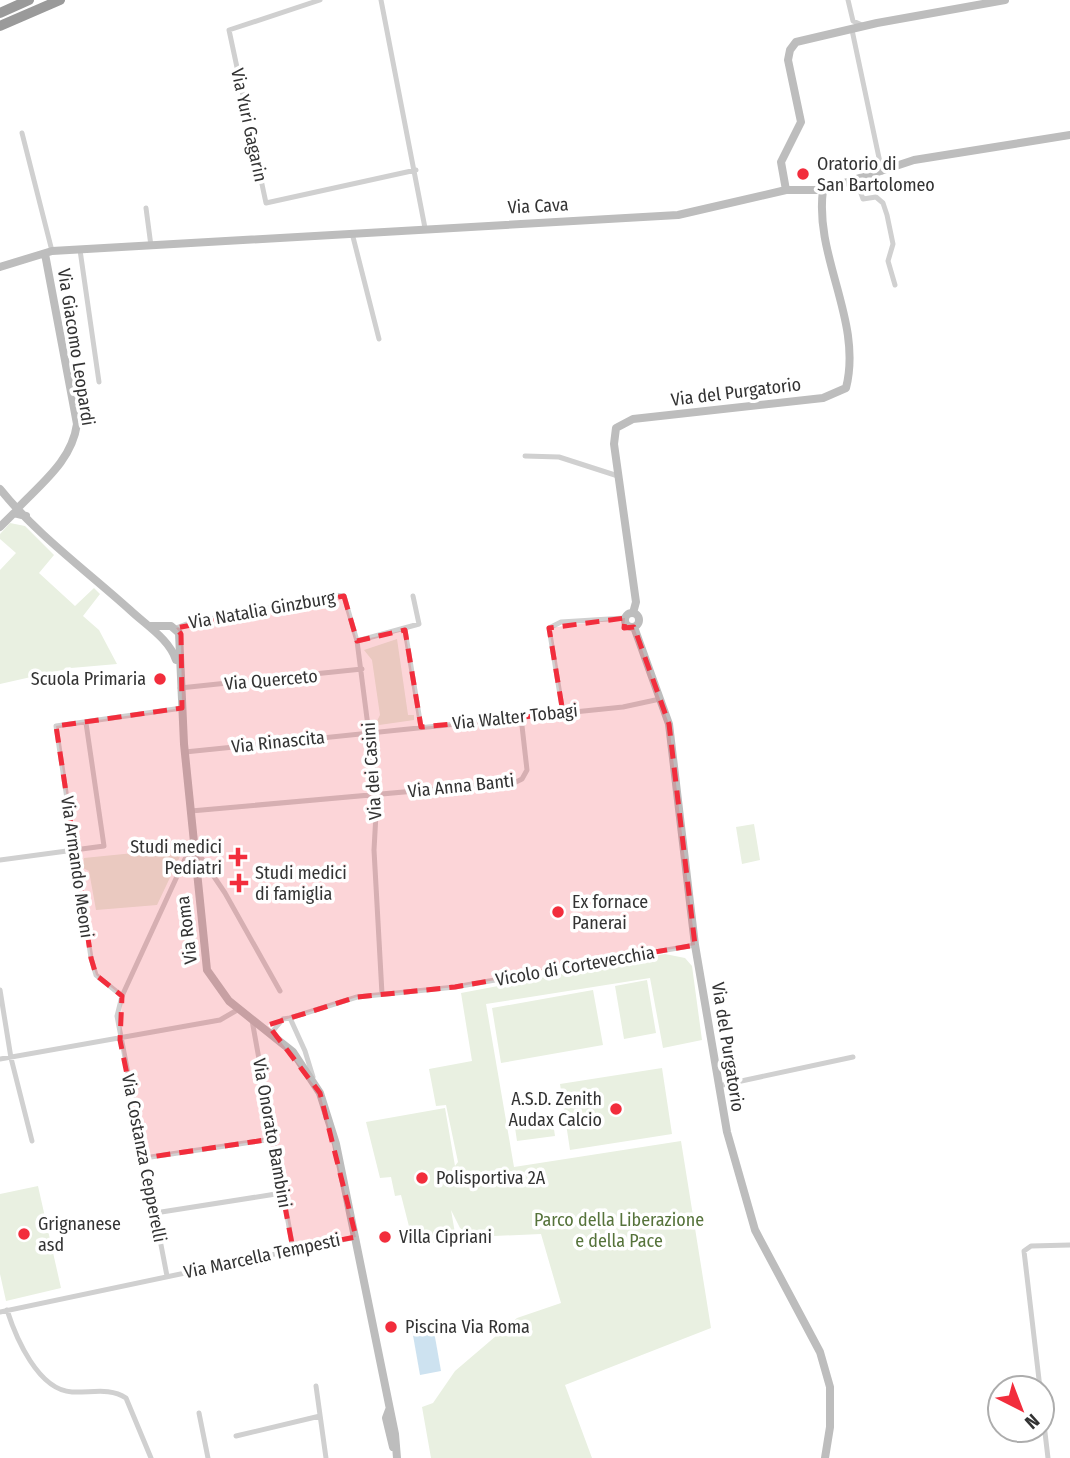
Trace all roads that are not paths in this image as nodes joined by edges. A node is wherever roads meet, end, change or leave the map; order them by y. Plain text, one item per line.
1 (29, 0) edge
2 (60, 0) edge
3 (320, 0) edge
4 (381, 0) edge
5 (848, 0) edge
6 (1005, 0) edge
7 (0, 13) edge
8 (0, 26) edge
9 (867, 26) junction
10 (852, 30) junction
11 (22, 134) dead end
12 (1070, 135) edge
13 (416, 170) junction
14 (882, 172) junction
15 (856, 179) junction
16 (786, 190) junction
17 (822, 190) junction
18 (146, 208) dead end
19 (425, 228) junction
20 (352, 233) junction
21 (151, 246) junction
22 (80, 250) junction
23 (49, 253) junction
24 (0, 267) edge
25 (895, 285) dead end
26 (379, 339) dead end
27 (99, 382) dead end
28 (525, 456) dead end
29 (618, 476) junction
30 (0, 489) edge
31 (15, 511) junction
32 (0, 527) edge
33 (412, 596) dead end
34 (633, 613) junction
35 (625, 618) junction
36 (149, 626) junction
37 (634, 627) junction
38 (164, 628) junction
39 (176, 628) junction
40 (405, 630) junction
41 (160, 638) junction
42 (178, 641) junction
43 (357, 641) junction
44 (169, 645) junction
45 (362, 669) junction
46 (179, 670) junction
47 (180, 688) junction
48 (660, 699) junction
49 (182, 708) junction
50 (563, 713) junction
51 (521, 717) junction
52 (86, 723) junction
53 (421, 727) junction
54 (370, 732) junction
55 (185, 752) junction
56 (377, 796) junction
57 (191, 811) junction
58 (194, 847) junction
59 (74, 850) junction
60 (0, 860) edge
61 (695, 945) junction
62 (0, 990) edge
63 (280, 991) dead end
64 (382, 994) junction
65 (122, 996) junction
66 (239, 1009) junction
67 (251, 1017) junction
68 (290, 1018) junction
69 (272, 1032) junction
70 (120, 1040) junction
71 (853, 1057) dead end
72 (11, 1058) junction
73 (0, 1059) edge
74 (314, 1080) junction
75 (718, 1086) junction
76 (272, 1139) junction
77 (32, 1141) dead end
78 (144, 1158) junction
79 (282, 1193) junction
80 (155, 1213) junction
81 (356, 1237) junction
82 (1070, 1245) edge
83 (293, 1249) junction
84 (167, 1276) junction
85 (3, 1311) edge
86 (1038, 1374) edge
87 (316, 1386) dead end
88 (199, 1413) dead end
89 (320, 1416) junction
90 (236, 1436) dead end
91 (397, 1457) edge
92 (151, 1458) edge
93 (208, 1458) edge
94 (326, 1458) edge
95 (825, 1458) edge

1 - 7 highway
2 - 8 highway
3 - 13 street, Via Yuri Gagarin
4 - 13 street
5 - 9 street
6 - 9 street
9 - 10 street
10 - 14 street
10 - 16 street
11 - 23 street
12 - 14 street, Via Cava
13 - 19 street
14 - 15 street, Via Cava
15 - 17 street, Via Cava
15 - 25 street
16 - 17 street, Via Cava
16 - 19 street, Via Cava
17 - 29 street, Via del Purgatorio
18 - 21 street
19 - 20 street, Via Cava
20 - 21 street, Via Cava
20 - 26 street
21 - 22 street, Via Cava
22 - 23 street, Via Cava
22 - 27 street
23 - 24 street, Via Cava
23 - 31 street, Via Giacomo Leopardi
28 - 29 street
29 - 34 street, Via del Purgatorio
30 - 31 street
31 - 32 street, Via Giacomo Leopardi
31 - 36 street
33 - 40 street
34 - 35 street
34 - 37 street, Via del Purgatorio
35 - 37 street
35 - 50 street
36 - 38 street
36 - 41 street
37 - 48 street, Via del Purgatorio
38 - 39 street
38 - 41 street
39 - 42 street, Via Roma
39 - 43 street, Via Natalia Ginzburg
40 - 43 street
40 - 53 street
41 - 44 street
42 - 44 street
42 - 46 street, Via Roma
43 - 45 street, Via dei Casini
44 - 46 street, Via Roma
45 - 47 street, Via Querceto
45 - 54 street, Via dei Casini
46 - 47 street, Via Roma
47 - 49 street, Via Roma
48 - 50 street, Via Walter Tobagi
48 - 61 street, Via del Purgatorio
49 - 52 street
49 - 55 street, Via Roma
50 - 51 street, Via Walter Tobagi
51 - 53 street, Via Walter Tobagi
51 - 56 street, Via Anna Banti
52 - 59 street
52 - 59 street, Via Armando Meoni
53 - 54 street, Via Walter Tobagi
54 - 55 street, Via Rinascita
54 - 56 street, Via dei Casini
55 - 57 street, Via Roma
56 - 57 street
56 - 64 street, Via dei Casini
57 - 58 street, Via Roma
58 - 63 street
58 - 65 street, Via Costanza Cepperelli
58 - 66 street, Via Roma
59 - 60 street
59 - 65 street, Via Armando Meoni
61 - 64 street, Vicolo di Cortevecchia
61 - 75 street, Via del Purgatorio
62 - 72 street
64 - 68 street
65 - 70 street, Via Costanza Cepperelli
66 - 67 street, Via Roma
66 - 70 street
67 - 69 street, Via Roma
67 - 76 street, Via Onorato Bambini
68 - 69 street
68 - 74 street, Via Roma
69 - 74 street, Via Roma
70 - 72 street
70 - 78 street, Via Costanza Cepperelli
71 - 75 street
72 - 73 street
72 - 77 street
74 - 81 street, Via Roma
75 - 95 street, Via del Purgatorio
76 - 78 street
76 - 79 street, Via Onorato Bambini
78 - 80 street, Via Costanza Cepperelli
79 - 80 street
79 - 83 street, Via Onorato Bambini
80 - 84 street, Via Costanza Cepperelli
81 - 83 street, Via Marcella Tempesti
81 - 91 street, Via Roma
82 - 86 street
83 - 84 street, Via Marcella Tempesti
84 - 85 street, Via Marcella Tempesti
85 - 92 street
87 - 89 street
88 - 93 street
89 - 90 street
89 - 94 street

